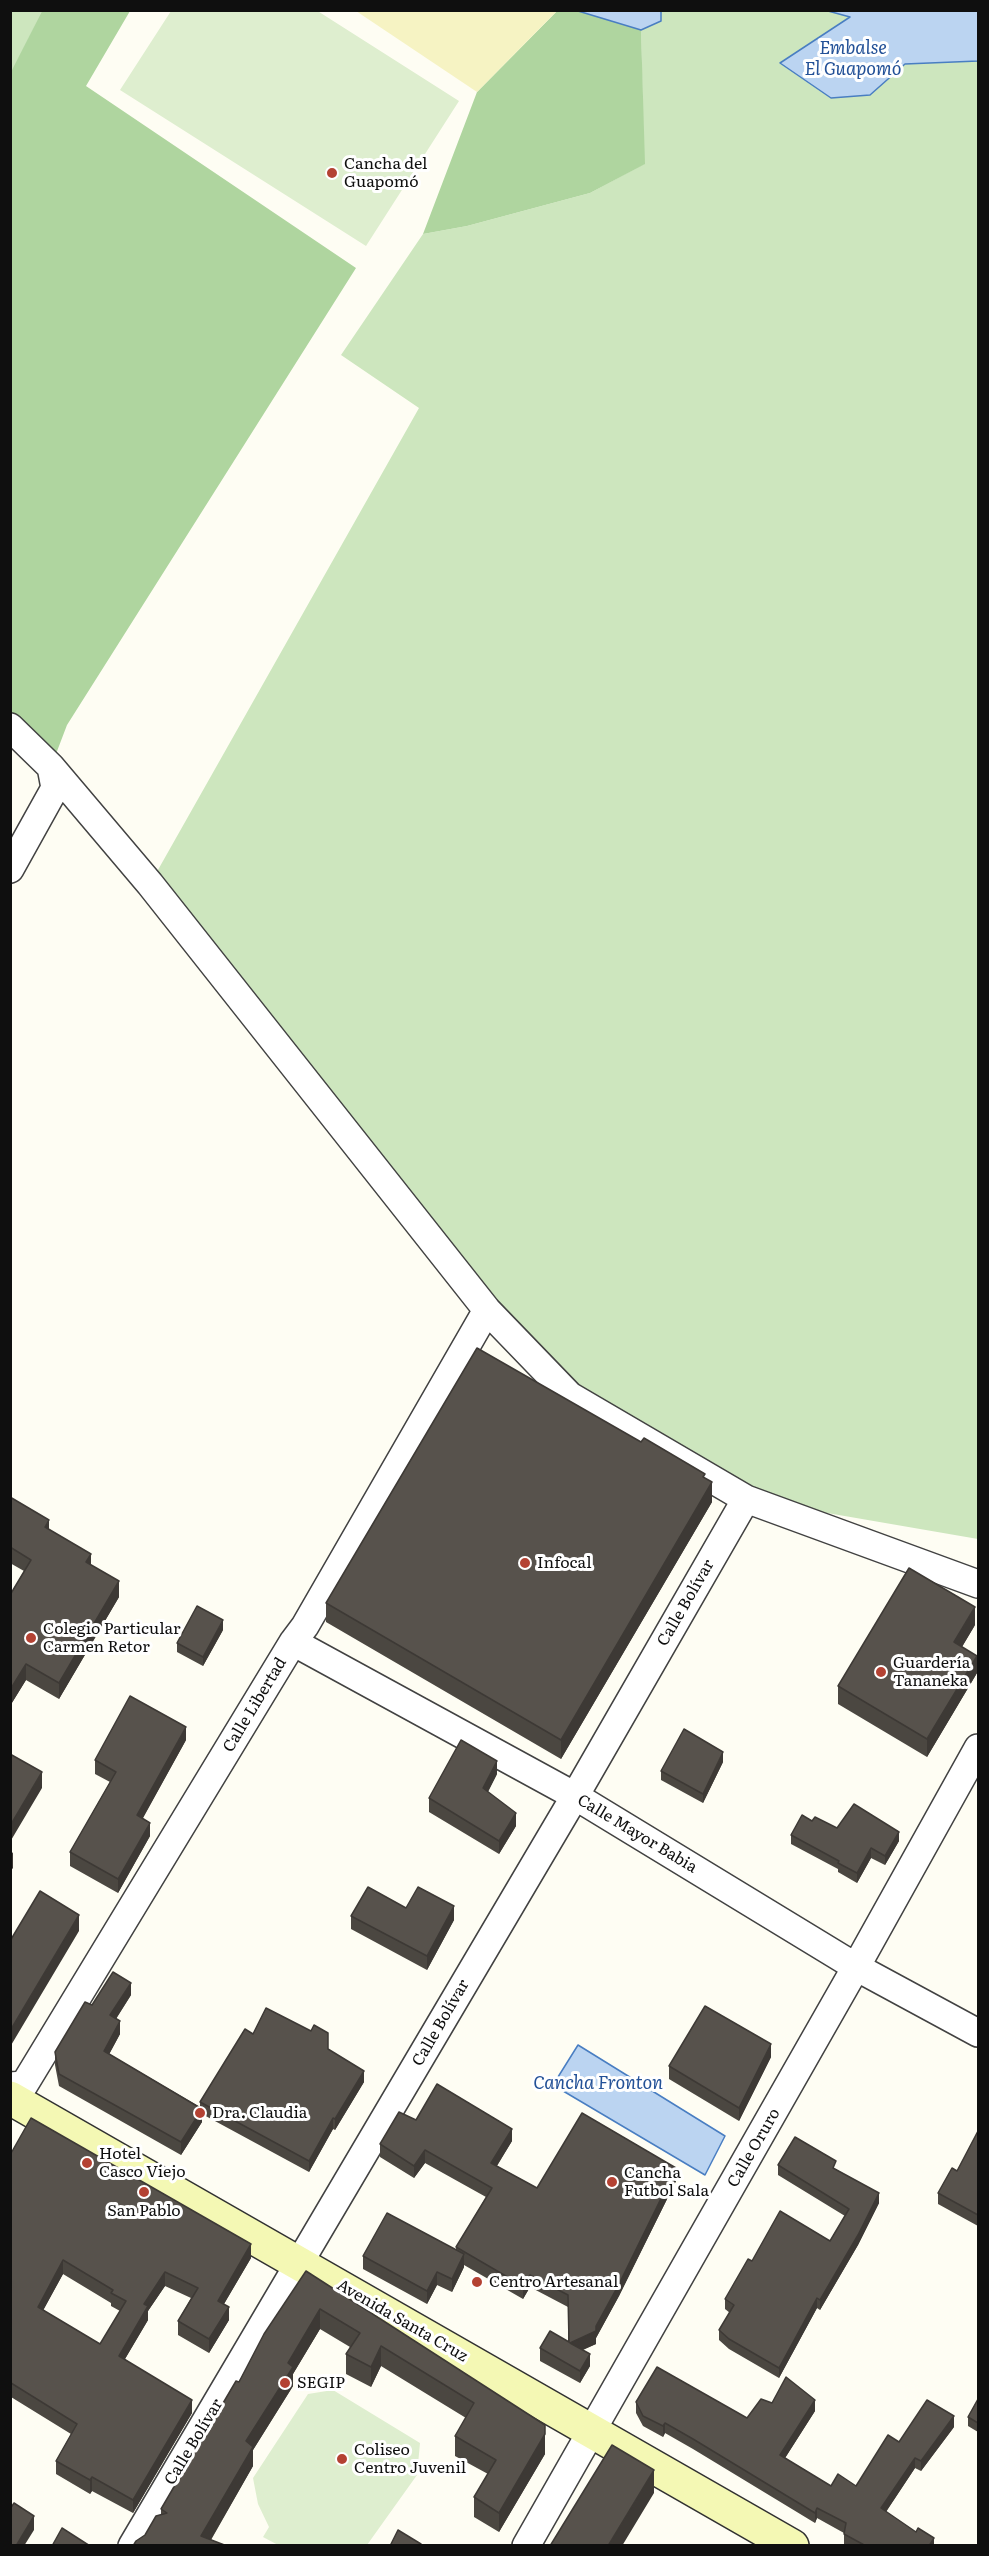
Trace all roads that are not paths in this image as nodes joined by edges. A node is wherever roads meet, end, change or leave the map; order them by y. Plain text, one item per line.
1 (10, 727) edge
2 (51, 767) junction
3 (10, 869) edge
4 (487, 1310) junction
5 (746, 1499) junction
6 (978, 1584) edge
7 (293, 1642) junction
8 (978, 1748) edge
9 (574, 1796) junction
10 (856, 1967) junction
11 (978, 2033) edge
12 (10, 2086) edge
13 (10, 2098) edge
14 (300, 2262) junction
15 (592, 2431) junction
16 (132, 2546) edge
17 (526, 2546) edge
18 (792, 2546) edge

1 - 2 street
2 - 3 street
2 - 4 street
4 - 5 street
4 - 7 street, Calle Libertad
5 - 6 street
5 - 9 street, Calle Bolívar
7 - 9 street, Calle Mayor Babia
7 - 12 street, Calle Libertad
8 - 10 street, Calle Oruro
9 - 10 street, Calle Mayor Babia
9 - 14 street, Calle Bolívar
10 - 11 street, Calle Mayor Babia
10 - 15 street, Calle Oruro
13 - 14 main road, Avenida Santa Cruz
14 - 15 main road, Avenida Santa Cruz
14 - 16 street, Calle Bolívar
15 - 17 street, Calle Oruro
15 - 18 main road, Avenida Santa Cruz

